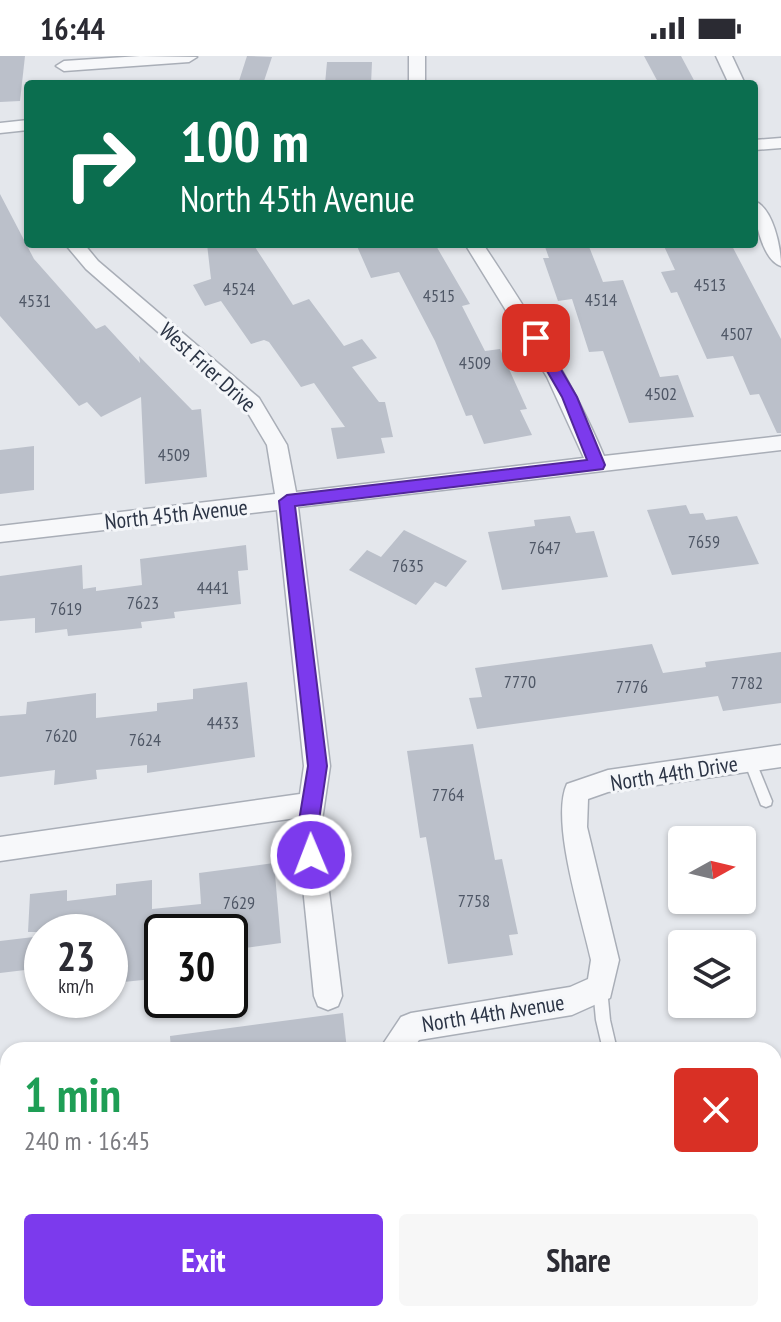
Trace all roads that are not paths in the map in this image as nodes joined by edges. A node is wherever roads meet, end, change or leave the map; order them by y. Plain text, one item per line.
1 (417, 56) edge
2 (724, 56) edge
3 (189, 57) edge
4 (64, 61) edge
5 (417, 80) edge
6 (735, 80) edge
7 (24, 125) edge
8 (0, 128) edge
9 (781, 143) edge
10 (758, 145) edge
11 (758, 214) edge
12 (77, 248) edge
13 (477, 248) edge
14 (781, 260) edge
15 (781, 443) edge
16 (597, 465) junction
17 (287, 501) junction
18 (0, 534) edge
19 (781, 756) edge
20 (750, 761) junction
21 (766, 801) dead end
22 (312, 804) junction
23 (0, 849) edge
24 (600, 988) junction
25 (328, 996) dead end
26 (400, 1042) edge
27 (608, 1042) edge

1 - 5 street
2 - 6 street
3 - 4 street
7 - 8 street
9 - 10 street
11 - 14 street
12 - 17 street, West Frier Drive
13 - 16 street
15 - 16 street, North 45th Avenue
16 - 17 street, North 45th Avenue
17 - 18 street, North 45th Avenue
17 - 22 street, West Frier Drive
19 - 20 street, North 44th Drive
20 - 21 lane
20 - 24 street, North 44th Drive
22 - 23 street
22 - 25 street, West Frier Drive
24 - 26 street, North 44th Avenue
24 - 27 lane

